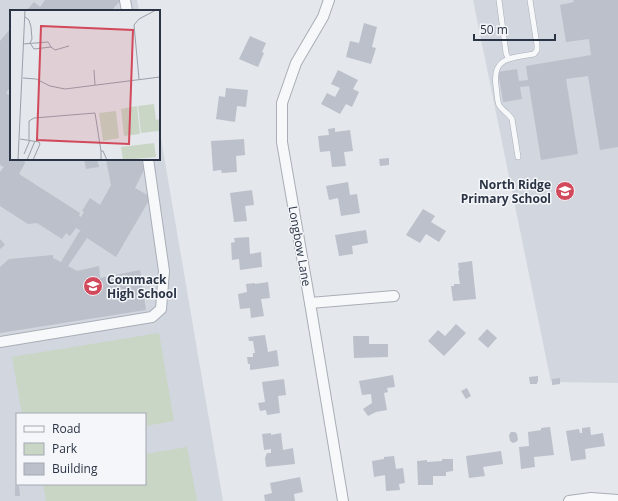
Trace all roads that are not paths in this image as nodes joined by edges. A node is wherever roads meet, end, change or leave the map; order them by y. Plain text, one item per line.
1 (125, 0) edge
2 (329, 0) edge
3 (499, 0) edge
4 (530, 0) edge
5 (127, 10) edge
6 (508, 58) junction
7 (518, 157) dead end
8 (148, 160) edge
9 (394, 296) dead end
10 (310, 303) junction
11 (0, 342) edge
12 (618, 500) edge
13 (343, 501) edge
14 (569, 501) edge

1 - 5 street
2 - 10 street, Longbow Lane
3 - 6 lane
4 - 6 lane
6 - 7 lane
8 - 11 street
9 - 10 street
10 - 13 street, Longbow Lane
12 - 14 street

